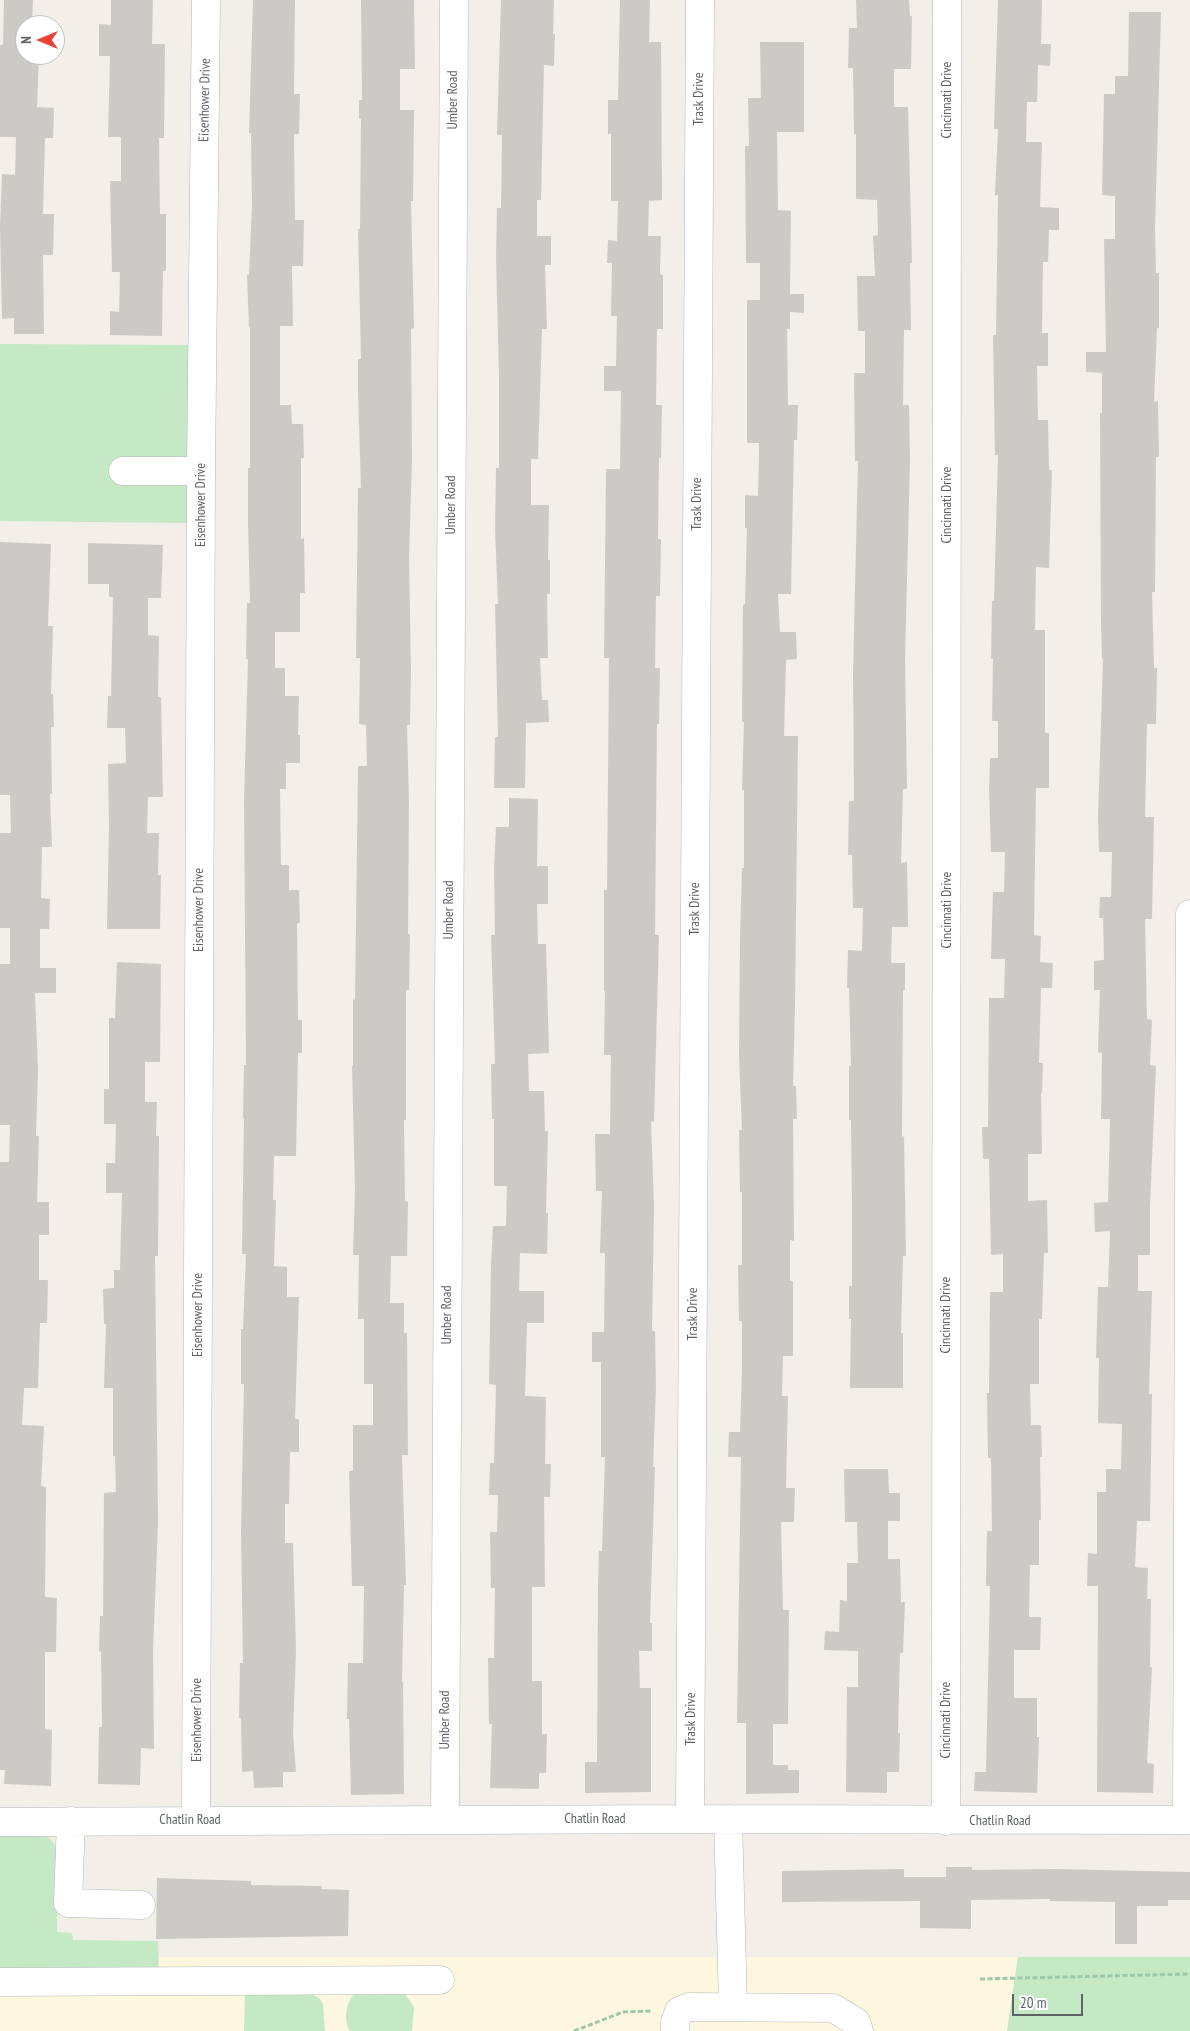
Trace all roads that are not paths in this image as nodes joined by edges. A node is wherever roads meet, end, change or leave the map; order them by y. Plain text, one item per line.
1 (206, 0) edge
2 (454, 0) edge
3 (700, 0) edge
4 (947, 0) edge
5 (123, 471) dead end
6 (201, 471) junction
7 (1190, 914) edge
8 (690, 1819) junction
9 (728, 1819) junction
10 (196, 1820) junction
11 (445, 1820) junction
12 (1189, 1820) edge
13 (71, 1821) junction
14 (946, 1821) junction
15 (0, 1822) edge
16 (141, 1905) dead end
17 (440, 1980) dead end
18 (0, 1982) edge
19 (733, 2008) junction
20 (677, 2021) edge
21 (859, 2031) edge

1 - 6 street, Eisenhower Drive
2 - 11 street, Umber Road
3 - 8 street, Trask Drive
4 - 14 street, Cincinnati Drive
5 - 6 street
6 - 10 street, Eisenhower Drive
7 - 12 street
8 - 9 street, Chatlin Road
8 - 11 street, Chatlin Road
9 - 14 street, Chatlin Road
9 - 19 street
10 - 11 street, Chatlin Road
10 - 13 street, Chatlin Road
12 - 14 street, Chatlin Road
13 - 15 street, Chatlin Road
13 - 16 street
17 - 18 street
19 - 20 street
19 - 21 street

